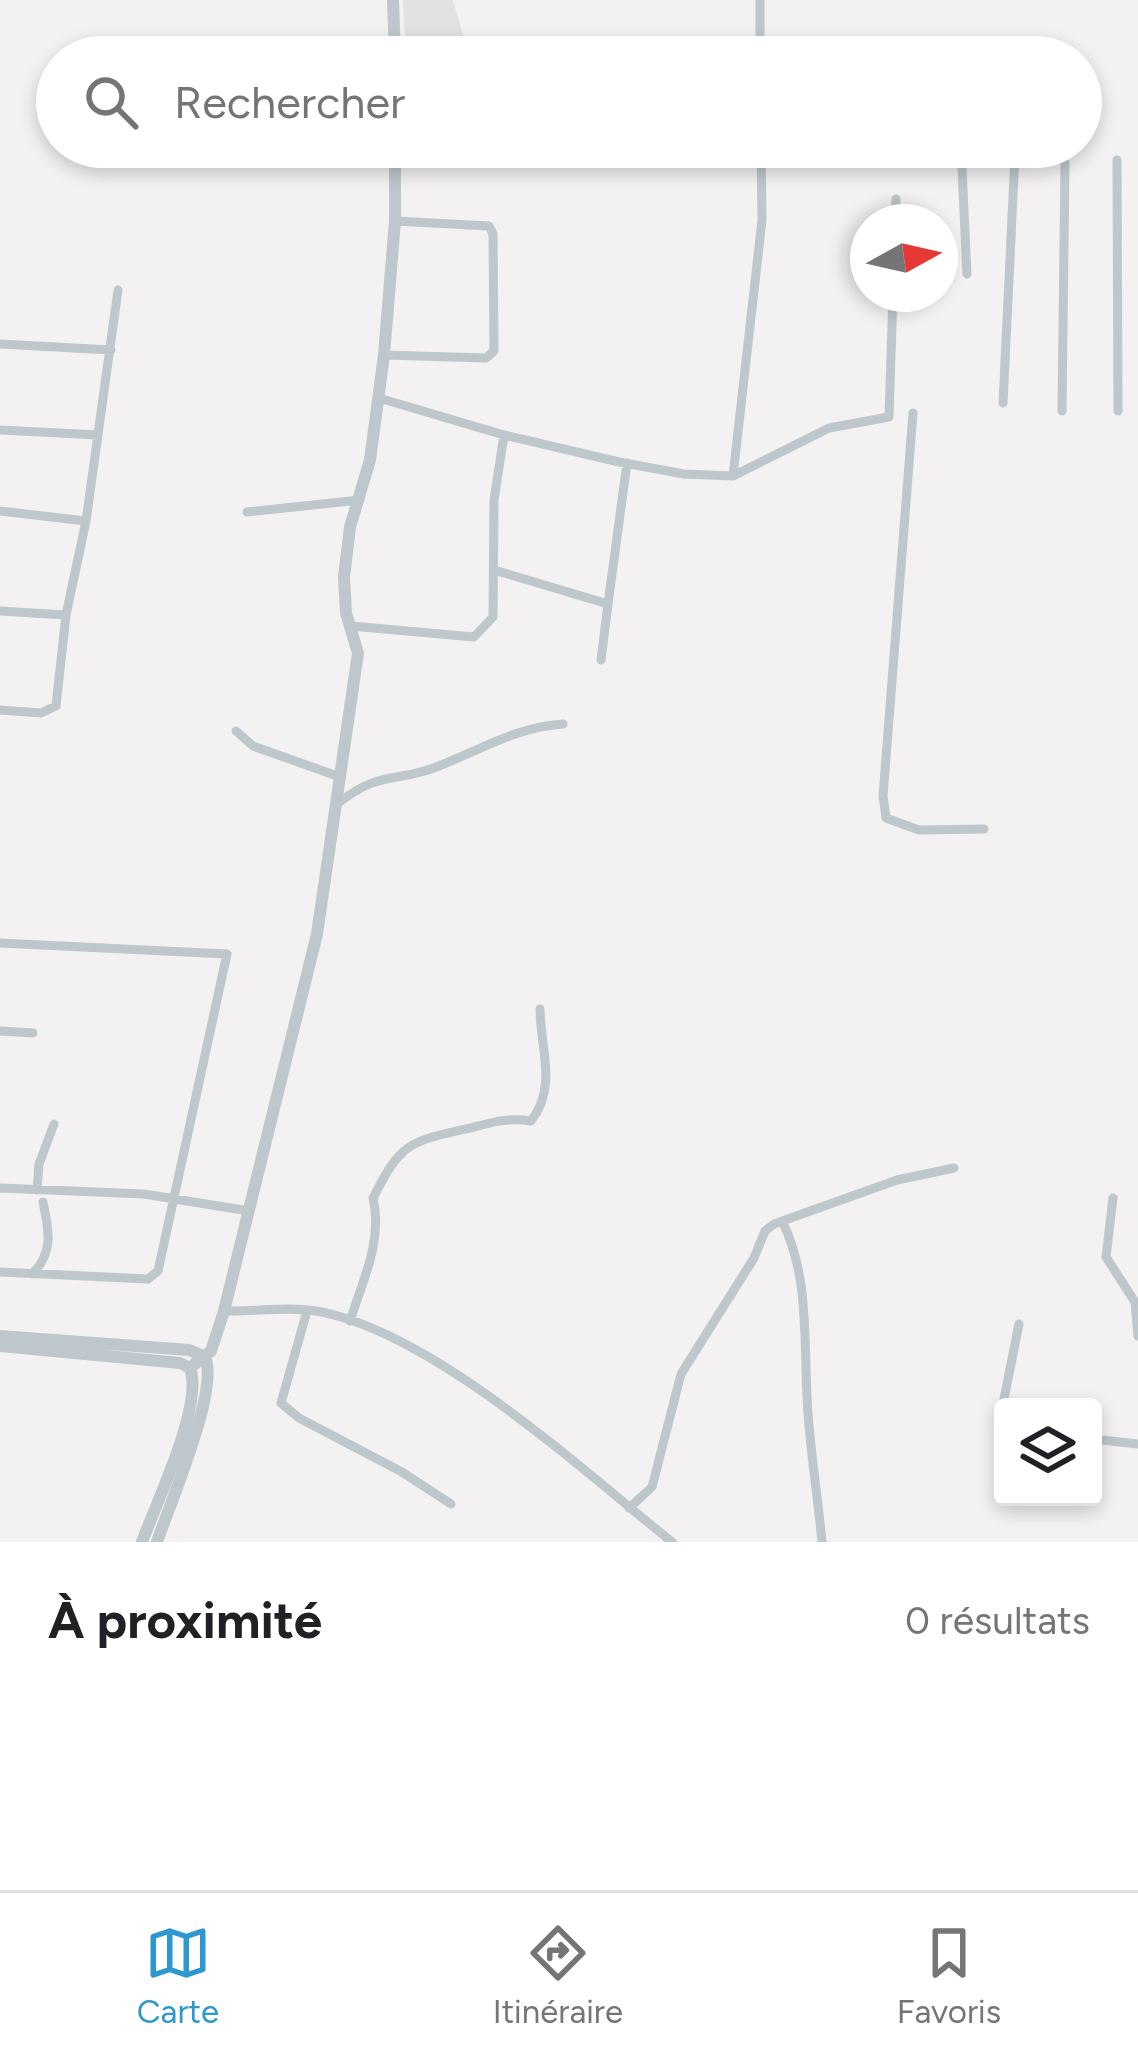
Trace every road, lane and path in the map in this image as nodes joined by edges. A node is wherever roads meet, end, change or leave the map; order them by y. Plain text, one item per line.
1 (393, 0) edge
2 (760, 0) edge
3 (394, 36) edge
4 (760, 36) edge
5 (1117, 160) dead end
6 (395, 168) edge
7 (761, 168) edge
8 (962, 168) edge
9 (1014, 168) edge
10 (1065, 168) edge
11 (896, 200) dead end
12 (896, 204) edge
13 (395, 221) junction
14 (967, 274) dead end
15 (118, 290) dead end
16 (892, 312) edge
17 (0, 344) edge
18 (111, 350) junction
19 (384, 355) junction
20 (379, 398) junction
21 (1003, 403) dead end
22 (1062, 411) dead end
23 (1118, 411) dead end
24 (913, 413) dead end
25 (0, 430) edge
26 (98, 435) junction
27 (504, 435) junction
28 (626, 463) junction
29 (734, 476) junction
30 (360, 500) junction
31 (0, 511) edge
32 (248, 512) dead end
33 (86, 521) junction
34 (494, 570) junction
35 (608, 604) junction
36 (0, 611) edge
37 (66, 614) junction
38 (351, 626) junction
39 (602, 660) dead end
40 (0, 710) edge
41 (563, 724) dead end
42 (236, 731) dead end
43 (340, 777) junction
44 (336, 805) junction
45 (984, 829) dead end
46 (0, 943) edge
47 (540, 1009) dead end
48 (0, 1031) edge
49 (33, 1034) dead end
50 (55, 1124) dead end
51 (954, 1168) dead end
52 (0, 1188) edge
53 (37, 1190) junction
54 (172, 1198) junction
55 (1113, 1198) dead end
56 (43, 1202) dead end
57 (248, 1211) junction
58 (782, 1221) junction
59 (0, 1272) edge
60 (32, 1274) junction
61 (224, 1311) junction
62 (307, 1311) junction
63 (350, 1321) junction
64 (1019, 1324) dead end
65 (0, 1336) edge
66 (1138, 1336) edge
67 (0, 1346) edge
68 (205, 1357) junction
69 (190, 1368) junction
70 (1004, 1398) edge
71 (1102, 1440) edge
72 (1138, 1444) edge
73 (451, 1504) dead end
74 (629, 1508) junction
75 (142, 1542) edge
76 (157, 1542) edge
77 (672, 1542) edge
78 (822, 1542) edge

1 - 3 street
2 - 4 street
5 - 23 street
6 - 13 street
7 - 29 street
8 - 14 street
9 - 21 street
10 - 22 street
11 - 12 street
13 - 19 street
13 - 19 street
15 - 18 street
16 - 29 street
17 - 18 street
18 - 26 street
19 - 20 street
20 - 27 street
20 - 30 street
24 - 45 street
25 - 26 street
26 - 33 street
27 - 28 street
27 - 34 street
28 - 29 street
28 - 35 street
30 - 32 street
30 - 38 street
31 - 33 street
33 - 37 street
34 - 35 street
34 - 38 street
35 - 39 street
36 - 37 street
37 - 40 street
38 - 43 street
41 - 44 street
42 - 43 street
43 - 44 street
44 - 57 street
46 - 54 street
47 - 63 street
48 - 49 street
50 - 53 street
51 - 58 street
52 - 53 street
53 - 54 street
54 - 57 street
54 - 60 street
55 - 66 street
56 - 60 street
57 - 61 street
58 - 74 street
58 - 78 street
59 - 60 street
61 - 62 street
61 - 68 street
62 - 63 street
62 - 73 street
63 - 74 street
64 - 70 street
65 - 68 street
67 - 69 street
68 - 69 street
68 - 76 street
69 - 75 street
71 - 72 street
74 - 77 street

